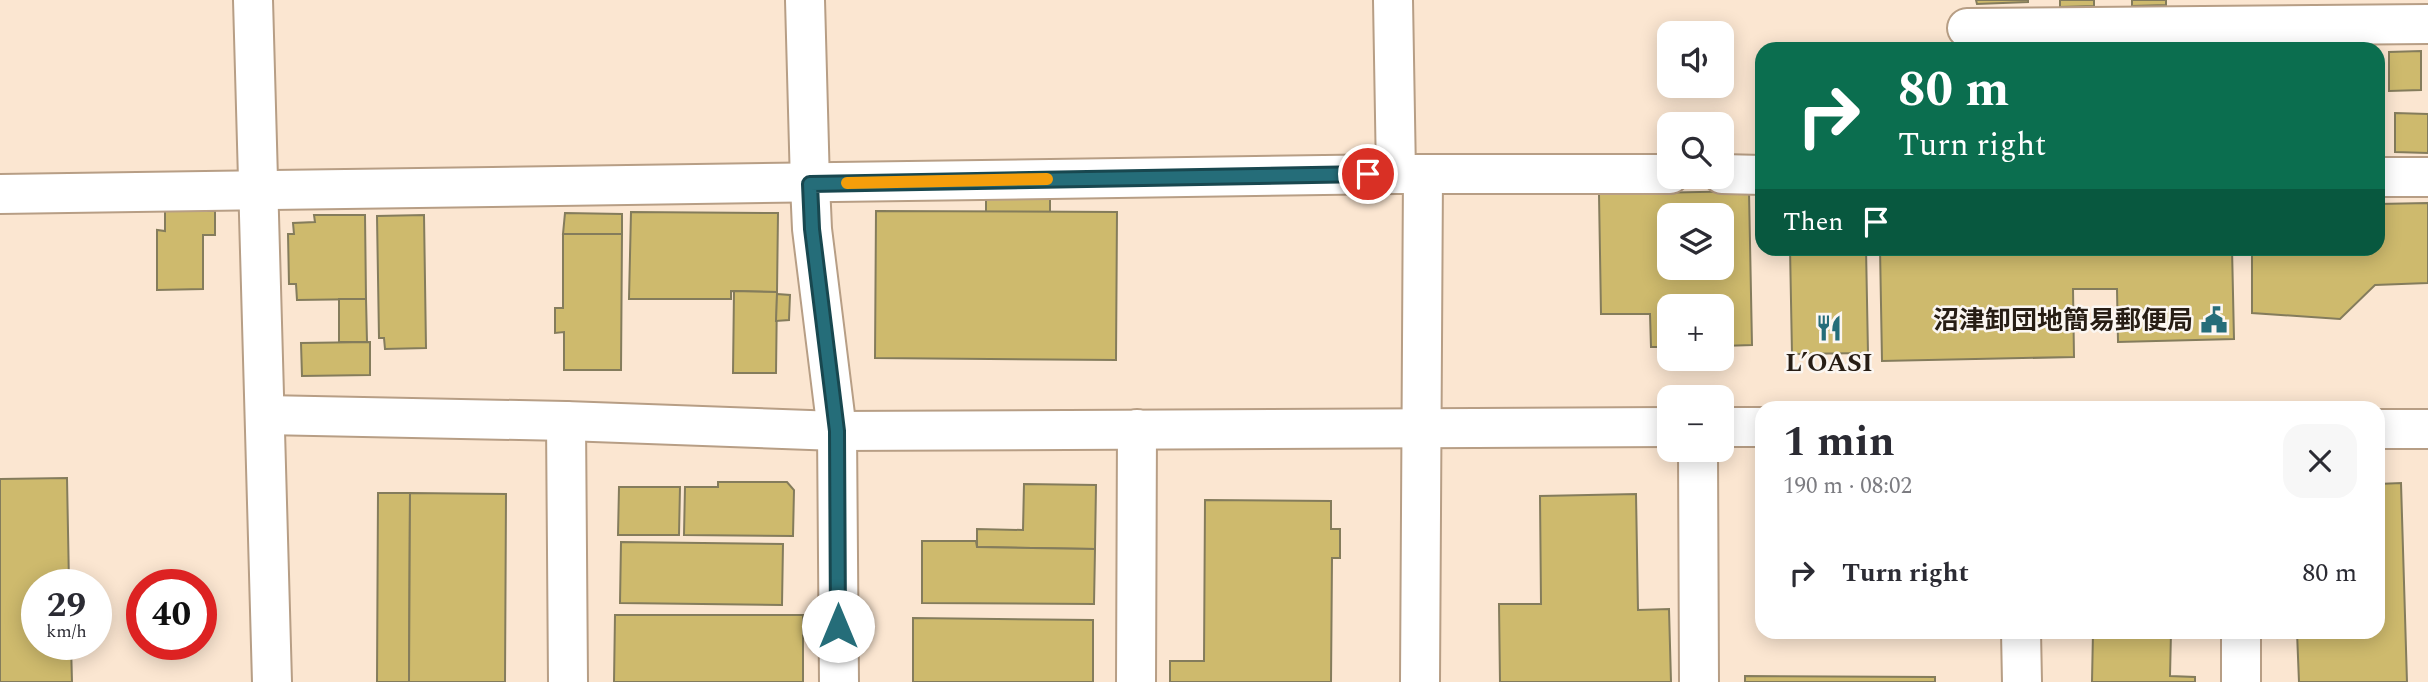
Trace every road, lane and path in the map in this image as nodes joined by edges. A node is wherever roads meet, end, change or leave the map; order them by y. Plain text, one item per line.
1 (253, 0) edge
2 (805, 0) edge
3 (1393, 0) edge
4 (2428, 24) edge
5 (1967, 28) dead end
6 (1410, 174) junction
7 (1657, 174) edge
8 (1734, 174) edge
9 (1755, 175) edge
10 (2385, 177) edge
11 (2428, 177) edge
12 (810, 184) junction
13 (257, 191) junction
14 (0, 194) edge
15 (265, 415) junction
16 (566, 421) junction
17 (1421, 426) junction
18 (1657, 427) edge
19 (1734, 427) edge
20 (1755, 427) edge
21 (1137, 429) junction
22 (2385, 429) edge
23 (2428, 429) edge
24 (837, 431) junction
25 (1698, 462) edge
26 (2021, 639) edge
27 (2241, 639) edge
28 (272, 682) edge
29 (568, 682) edge
30 (839, 682) edge
31 (1136, 682) edge
32 (1420, 682) edge
33 (1699, 682) edge
34 (2022, 682) edge
35 (2241, 682) edge

1 - 13 street
2 - 12 street
3 - 6 street
4 - 5 street
6 - 7 street
6 - 12 street
6 - 17 street
8 - 9 street
10 - 11 street
12 - 13 street
12 - 24 street
13 - 14 street
13 - 15 street
15 - 16 street
15 - 28 street
16 - 24 street
16 - 29 street
17 - 18 street
17 - 21 street
17 - 32 street
19 - 20 street
21 - 24 street
21 - 31 street
22 - 23 street
24 - 30 street
25 - 33 street
26 - 34 street
27 - 35 street

